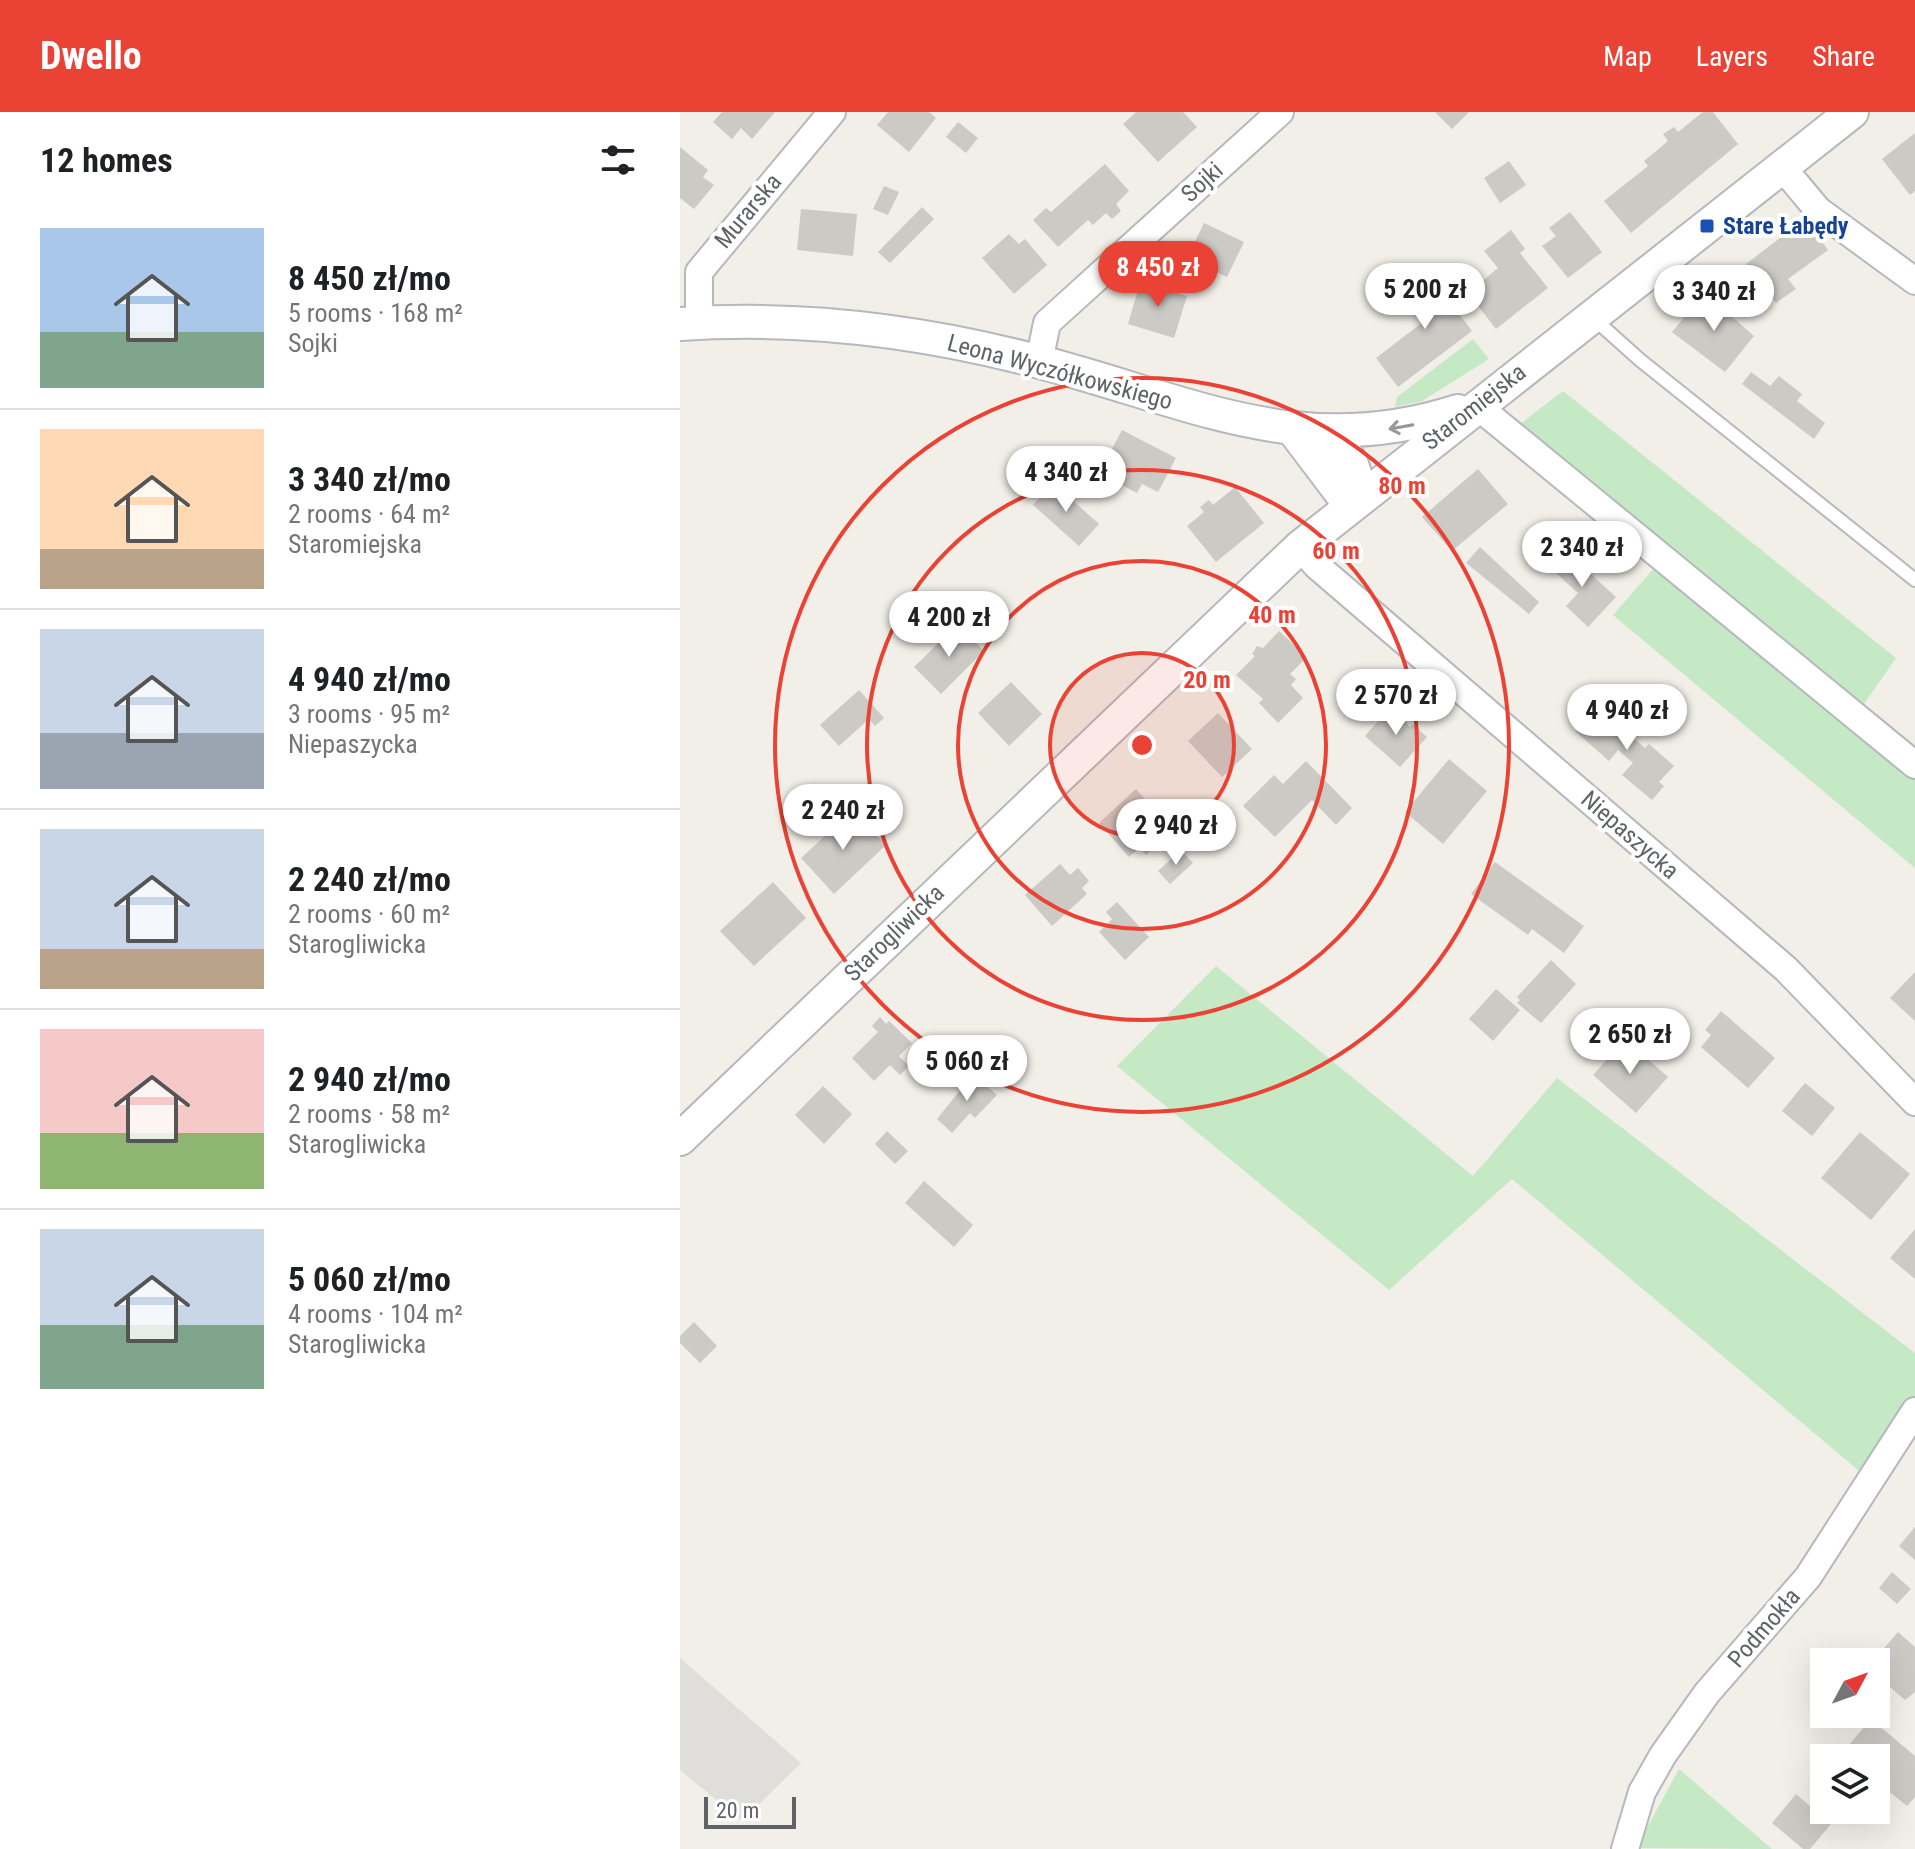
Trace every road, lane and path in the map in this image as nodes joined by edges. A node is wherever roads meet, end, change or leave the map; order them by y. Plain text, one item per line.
1 (832, 112) edge
2 (1280, 112) edge
3 (1852, 112) edge
4 (1782, 167) junction
5 (1915, 281) edge
6 (1591, 316) junction
7 (690, 323) edge
8 (1039, 362) junction
9 (1476, 405) junction
10 (1306, 431) junction
11 (1354, 502) junction
12 (1300, 547) junction
13 (1915, 580) edge
14 (1177, 662) joint
15 (1915, 765) edge
16 (1915, 1102) edge
17 (680, 1139) edge
18 (1915, 1411) edge
19 (1625, 1849) edge

1 - 7 street, Murarska
2 - 8 street, Sojki
3 - 4 street, Staromiejska
4 - 5 street
4 - 6 street, Staromiejska
6 - 9 street, Staromiejska
6 - 13 lane
7 - 8 street, Leona Wyczółkowskiego
8 - 10 street, Leona Wyczółkowskiego
9 -> 10 street, Leona Wyczółkowskiego
9 - 11 street, Staromiejska
9 - 15 street
10 - 11 street
11 - 12 street, Staromiejska
12 - 14 street, Staromiejska
12 - 16 street, Niepaszycka
14 - 17 street, Starogliwicka
18 - 19 street, Podmokła

